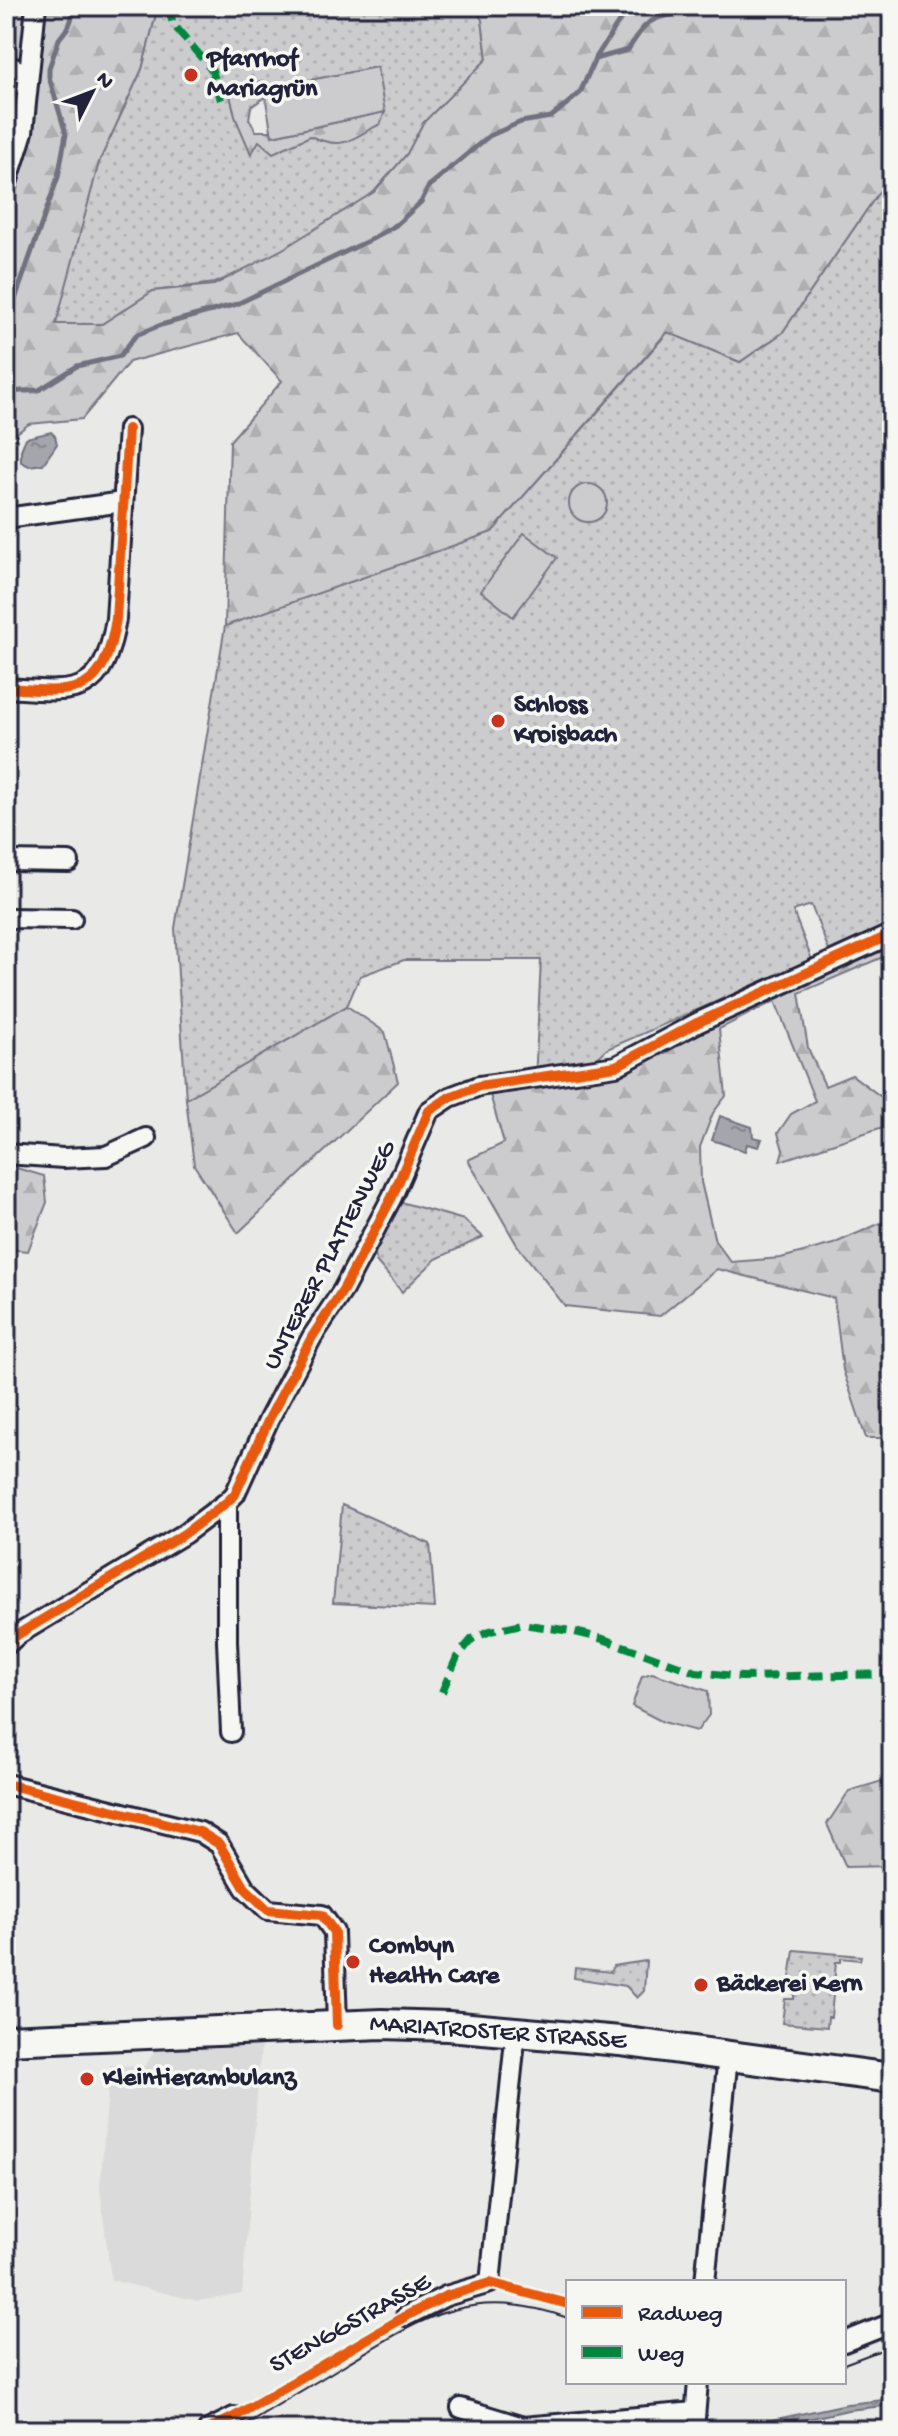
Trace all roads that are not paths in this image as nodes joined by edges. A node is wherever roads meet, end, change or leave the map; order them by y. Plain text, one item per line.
1 (36, 6) edge
2 (6, 64) edge
3 (28, 75) junction
4 (6, 186) edge
5 (128, 429) dead end
6 (123, 502) junction
7 (6, 518) edge
8 (6, 688) edge
9 (6, 861) edge
10 (69, 862) dead end
11 (6, 918) edge
12 (72, 919) dead end
13 (892, 934) edge
14 (146, 1138) dead end
15 (6, 1154) edge
16 (227, 1502) junction
17 (6, 1645) edge
18 (231, 1732) dead end
19 (6, 1784) edge
20 (337, 2025) junction
21 (516, 2030) junction
22 (6, 2040) edge
23 (731, 2055) junction
24 (892, 2078) edge
25 (705, 2280) edge
26 (406, 2316) dead end
27 (892, 2323) edge
28 (846, 2341) edge
29 (698, 2384) edge
30 (461, 2408) dead end
31 (234, 2417) dead end
32 (694, 2422) edge
33 (208, 2430) edge

1 - 3 street
2 - 3 street
3 - 4 street
5 - 6 street
6 - 7 street
6 - 8 street
9 - 10 street
11 - 12 street
13 - 16 street, UNTERER PLATTENWEG
14 - 15 street
16 - 17 street, UNTERER PLATTENWEG
16 - 18 street
19 - 20 street
20 - 21 main road, MARIATROSTER STRASSE
20 - 22 main road, MARIATROSTER STRASSE
21 - 23 main road, MARIATROSTER STRASSE
21 - 26 street, STENGGSTRASSE
23 - 24 main road, MARIATROSTER STRASSE
23 - 25 street
27 - 28 street
29 - 32 street
30 - 32 street
31 - 33 street

